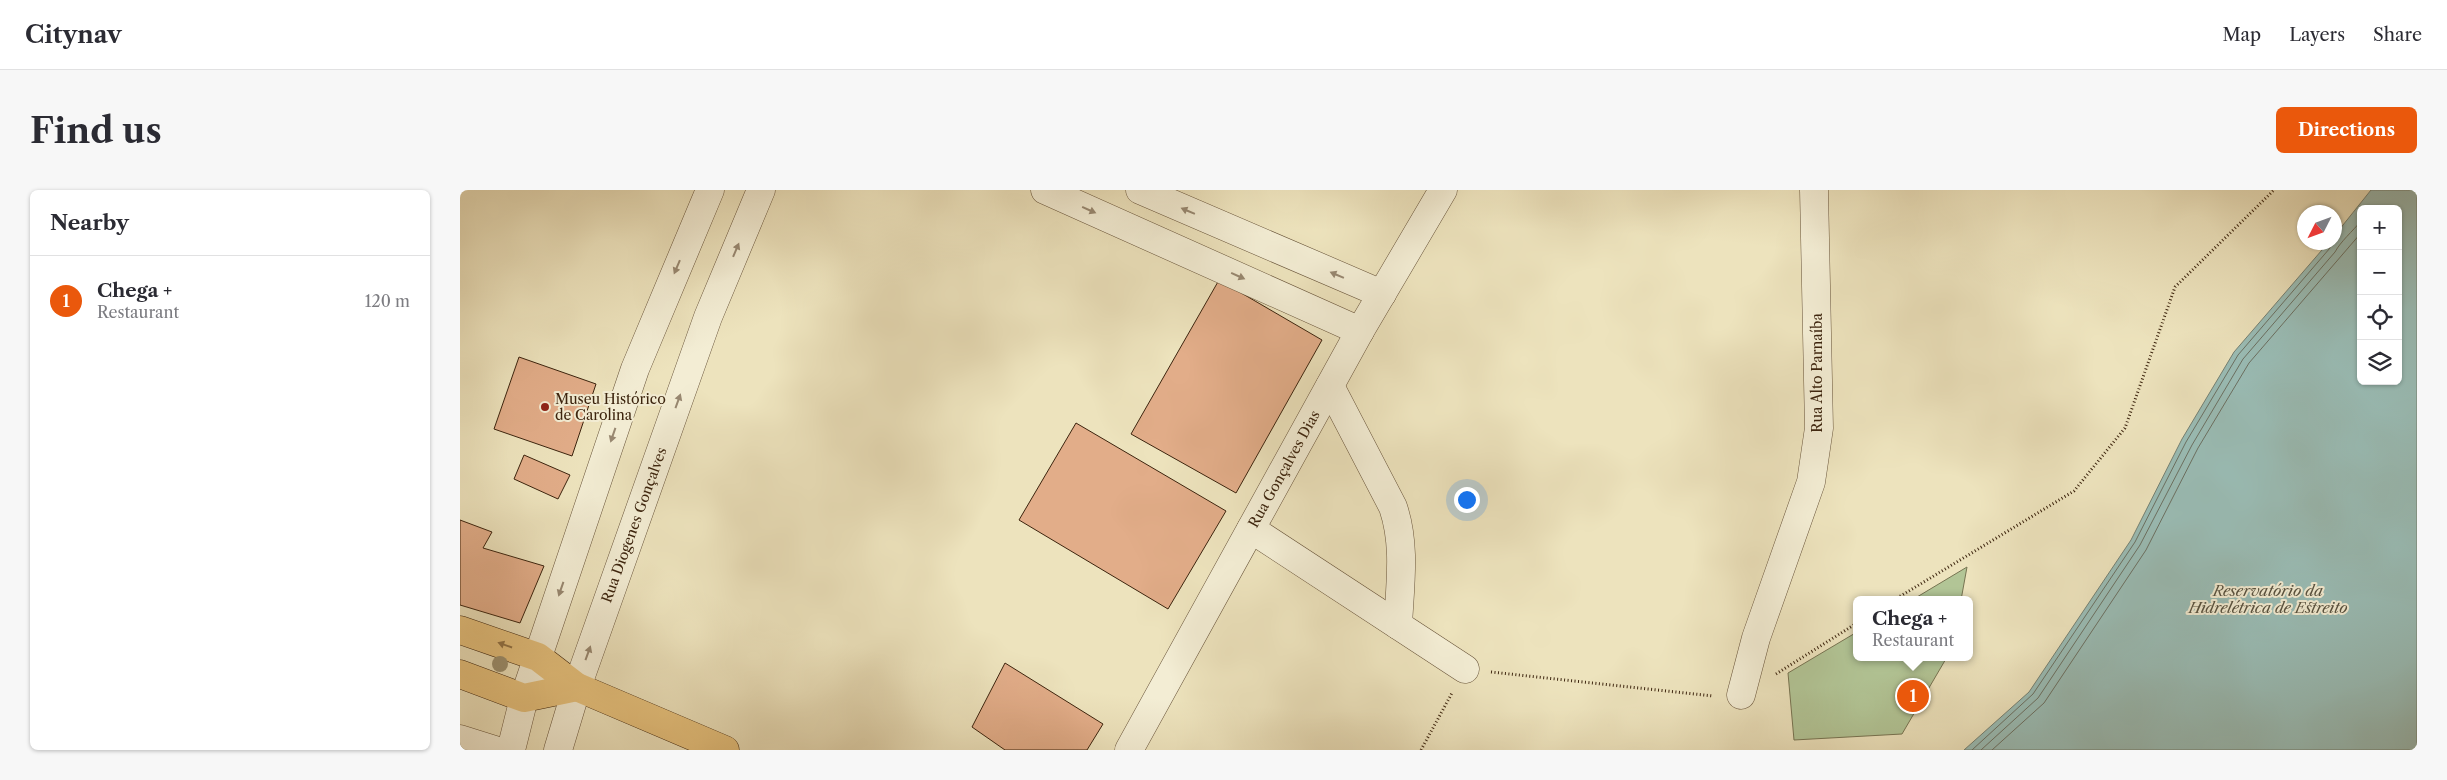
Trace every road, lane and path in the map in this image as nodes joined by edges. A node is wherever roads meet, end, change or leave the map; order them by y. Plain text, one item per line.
1 (710, 190) edge
2 (762, 190) edge
3 (1045, 190) edge
4 (1140, 190) edge
5 (1443, 190) edge
6 (1814, 190) edge
7 (2274, 190) edge
8 (1382, 294) junction
9 (1360, 331) junction
10 (1330, 386) junction
11 (1251, 529) junction
12 (1901, 596) edge
13 (1398, 625) junction
14 (1853, 625) edge
15 (460, 630) edge
16 (538, 657) junction
17 (1464, 669) junction
18 (460, 674) edge
19 (577, 687) junction
20 (1741, 695) junction
21 (524, 698) junction
22 (460, 739) edge
23 (495, 750) edge
24 (511, 750) edge
25 (558, 750) edge
26 (725, 750) edge
27 (1129, 750) edge
28 (1421, 750) edge

1 -> 16 street
19 -> 2 street, Rua Diogenes Gonçalves
3 -> 9 street
8 -> 4 street
5 - 8 street, Rua Gonçalves Dias
6 - 20 street, Rua Alto Parnaíba
7 - 12 path
8 - 9 street, Rua Gonçalves Dias
9 - 10 street, Rua Gonçalves Dias
10 - 11 street, Rua Gonçalves Dias
10 - 13 street
11 - 13 street
11 - 27 street, Rua Gonçalves Dias
13 - 17 street
14 - 20 path
16 -> 15 main road
16 - 19 main road
16 - 21 street
17 - 20 path
17 - 28 path
18 - 21 main road
19 - 21 main road
19 - 25 street, Rua Diogenes Gonçalves
19 - 26 main road
21 - 24 street
22 - 23 street

